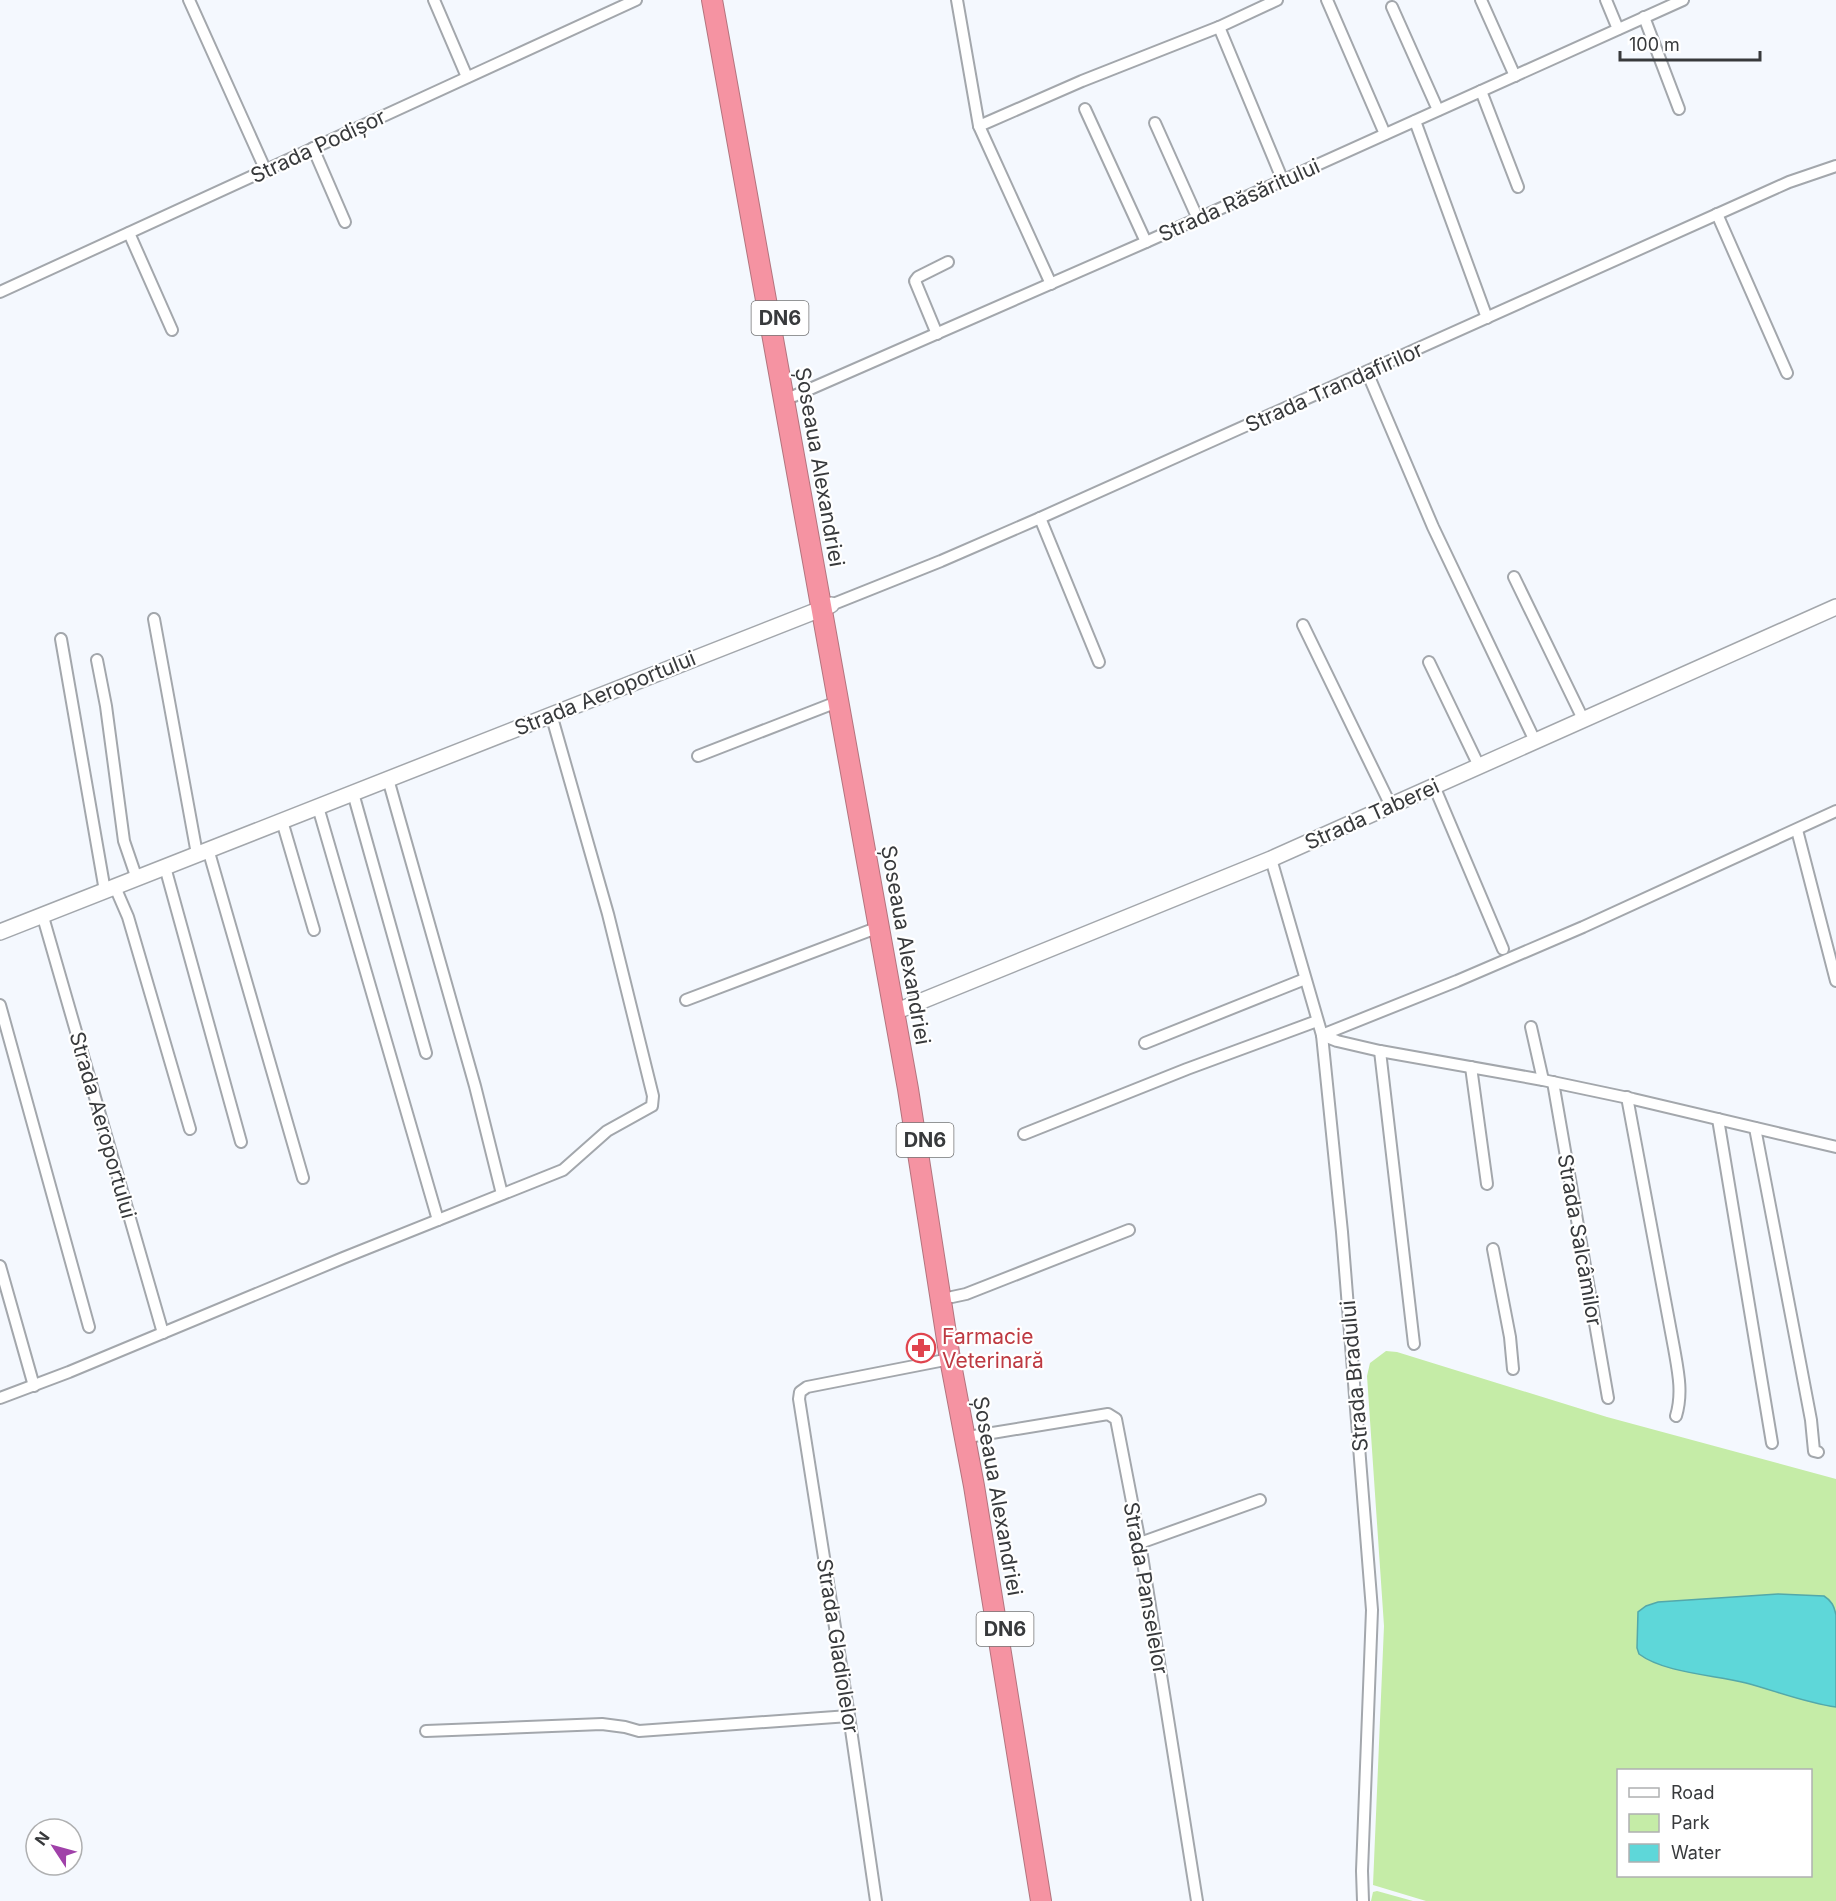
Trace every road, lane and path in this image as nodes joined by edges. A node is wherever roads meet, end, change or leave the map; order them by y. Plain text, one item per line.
1 (189, 0) edge
2 (434, 0) edge
3 (636, 0) edge
4 (712, 0) edge
5 (724, 0) edge
6 (957, 0) edge
7 (1277, 0) edge
8 (1327, 0) edge
9 (1481, 0) edge
10 (1605, 0) edge
11 (1683, 0) edge
12 (1392, 7) dead end
13 (1644, 17) junction
14 (1218, 27) junction
15 (1618, 29) junction
16 (1515, 76) junction
17 (467, 77) junction
18 (1481, 91) junction
19 (1085, 109) dead end
20 (1679, 109) dead end
21 (1438, 111) junction
22 (1414, 121) junction
23 (1155, 123) dead end
24 (980, 126) junction
25 (1385, 134) junction
26 (313, 148) junction
27 (1836, 166) edge
28 (266, 171) junction
29 (1283, 181) junction
30 (1518, 187) dead end
31 (1717, 214) junction
32 (1198, 219) junction
33 (345, 222) dead end
34 (129, 232) junction
35 (1146, 242) junction
36 (948, 262) dead end
37 (1052, 284) junction
38 (0, 292) edge
39 (1487, 318) junction
40 (171, 330) dead end
41 (937, 334) junction
42 (1367, 372) junction
43 (1787, 373) dead end
44 (794, 396) junction
45 (1040, 518) junction
46 (1514, 577) dead end
47 (826, 606) junction
48 (1836, 607) edge
49 (154, 619) dead end
50 (1303, 625) dead end
51 (1316, 637) dead end
52 (61, 639) dead end
53 (98, 660) dead end
54 (1099, 662) dead end
55 (1430, 662) dead end
56 (837, 702) junction
57 (551, 714) junction
58 (1583, 719) junction
59 (1535, 741) junction
60 (698, 756) dead end
61 (1479, 766) junction
62 (388, 780) junction
63 (1434, 786) junction
64 (354, 793) junction
65 (1394, 804) junction
66 (318, 807) junction
67 (1836, 811) edge
68 (282, 821) junction
69 (1797, 830) junction
70 (203, 851) junction
71 (1270, 859) junction
72 (165, 867) junction
73 (137, 879) junction
74 (110, 890) junction
75 (43, 917) junction
76 (879, 927) junction
77 (314, 930) dead end
78 (0, 932) edge
79 (1503, 949) dead end
80 (1305, 979) junction
81 (1836, 981) edge
82 (686, 1000) dead end
83 (0, 1005) edge
84 (902, 1008) junction
85 (1317, 1021) junction
86 (1531, 1028) dead end
87 (1322, 1035) junction
88 (1145, 1043) dead end
89 (1380, 1051) junction
90 (426, 1053) dead end
91 (1471, 1067) junction
92 (1548, 1081) junction
93 (1627, 1098) junction
94 (1718, 1119) junction
95 (1755, 1128) junction
96 (190, 1129) dead end
97 (1024, 1134) dead end
98 (241, 1142) dead end
99 (1836, 1147) edge
100 (303, 1178) dead end
101 (1487, 1184) dead end
102 (502, 1194) junction
103 (438, 1220) junction
104 (1129, 1230) dead end
105 (1493, 1249) dead end
106 (0, 1266) edge
107 (952, 1298) junction
108 (89, 1327) dead end
109 (163, 1333) junction
110 (1414, 1344) dead end
111 (950, 1359) junction
112 (1513, 1369) dead end
113 (34, 1386) junction
114 (0, 1398) edge
115 (1608, 1398) dead end
116 (1676, 1416) dead end
117 (974, 1436) junction
118 (1772, 1443) dead end
119 (1818, 1452) dead end
120 (1260, 1500) dead end
121 (1140, 1543) junction
122 (849, 1716) junction
123 (426, 1731) dead end
124 (876, 1901) edge
125 (1041, 1901) edge
126 (1050, 1901) edge
127 (1197, 1901) edge
128 (1363, 1901) edge

1 - 28 street
2 - 17 street
3 - 17 street, Strada Podișor
4 - 47 highway, Șoseaua Alexandriei / DN6
5 - 44 highway, Șoseaua Alexandriei / DN6
6 - 24 street
7 - 14 street
8 - 25 street
9 - 16 street
10 - 15 street
11 - 13 street, Strada Răsăritului
12 - 21 street
13 - 15 street, Strada Răsăritului
13 - 20 street
14 - 24 street
14 - 29 street
15 - 16 street, Strada Răsăritului
16 - 18 street, Strada Răsăritului
17 - 26 street, Strada Podișor
18 - 21 street, Strada Răsăritului
18 - 30 street
19 - 35 street
21 - 22 street, Strada Răsăritului
22 - 25 street, Strada Răsăritului
22 - 39 street
23 - 32 street
24 - 37 street
25 - 29 street, Strada Răsăritului
26 - 28 street, Strada Podișor
26 - 33 street
27 - 31 street, Strada Trandafirilor
28 - 34 street, Strada Podișor
29 - 32 street, Strada Răsăritului
31 - 39 street, Strada Trandafirilor
31 - 43 street
32 - 35 street, Strada Răsăritului
34 - 38 street, Strada Podișor
34 - 40 street
35 - 37 street, Strada Răsăritului
36 - 41 street
37 - 41 street, Strada Răsăritului
39 - 42 street, Strada Trandafirilor
41 - 44 street, Strada Răsăritului
42 - 45 street, Strada Trandafirilor
42 - 59 street
44 - 47 highway, Șoseaua Alexandriei / DN6
45 - 47 street, Strada Trandafirilor
45 - 54 street
46 - 58 street
47 - 56 highway, Șoseaua Alexandriei / DN6
47 - 57 street, Strada Aeroportului
47 - 84 highway, Șoseaua Alexandriei / DN6
48 - 58 street, Strada Taberei
49 - 70 street
50 - 65 street
51 - 65 street
52 - 74 street
53 - 73 street
55 - 61 street
56 - 60 street
56 - 76 highway, Șoseaua Alexandriei / DN6
57 - 62 street, Strada Aeroportului
57 - 102 street
58 - 59 street, Strada Taberei
59 - 61 street, Strada Taberei
61 - 63 street, Strada Taberei
62 - 64 street, Strada Aeroportului
62 - 102 street
63 - 65 street, Strada Taberei
63 - 79 street
64 - 66 street, Strada Aeroportului
64 - 90 street
65 - 71 street, Strada Taberei
66 - 68 street, Strada Aeroportului
66 - 103 street
67 - 69 street
68 - 70 street, Strada Aeroportului
68 - 77 street
69 - 81 street
69 - 87 street
70 - 72 street, Strada Aeroportului
70 - 100 street
71 - 80 street, Strada Bradului
71 - 84 street, Strada Taberei
72 - 73 street, Strada Aeroportului
72 - 98 street
73 - 74 street, Strada Aeroportului
74 - 75 street, Strada Aeroportului
74 - 96 street
75 - 78 street, Strada Aeroportului
75 - 109 street, Strada Aeroportului
76 - 82 street
76 - 111 highway, Șoseaua Alexandriei / DN6
80 - 85 street, Strada Bradului
80 - 88 street
83 - 108 street
84 - 107 highway, Șoseaua Alexandriei / DN6
85 - 87 street, Strada Bradului
85 - 97 street
86 - 92 street, Strada Salcâmilor
87 - 89 street
87 - 128 street, Strada Bradului
89 - 91 street
89 - 110 street
91 - 92 street
91 - 101 street
92 - 93 street
92 - 115 street, Strada Salcâmilor
93 - 94 street
93 - 116 street
94 - 95 street
94 - 118 street
95 - 99 street
95 - 119 street
102 - 103 street
103 - 109 street
104 - 107 street
105 - 112 street
106 - 113 street
107 - 117 highway, Șoseaua Alexandriei / DN6
109 - 113 street
111 - 122 street, Strada Gladiolelor
111 - 125 highway, Șoseaua Alexandriei / DN6
113 - 114 street
117 - 121 street, Strada Panselelor
117 - 126 highway, Șoseaua Alexandriei / DN6
120 - 121 street
121 - 127 street, Strada Panselelor
122 - 123 street
122 - 124 street, Strada Gladiolelor

